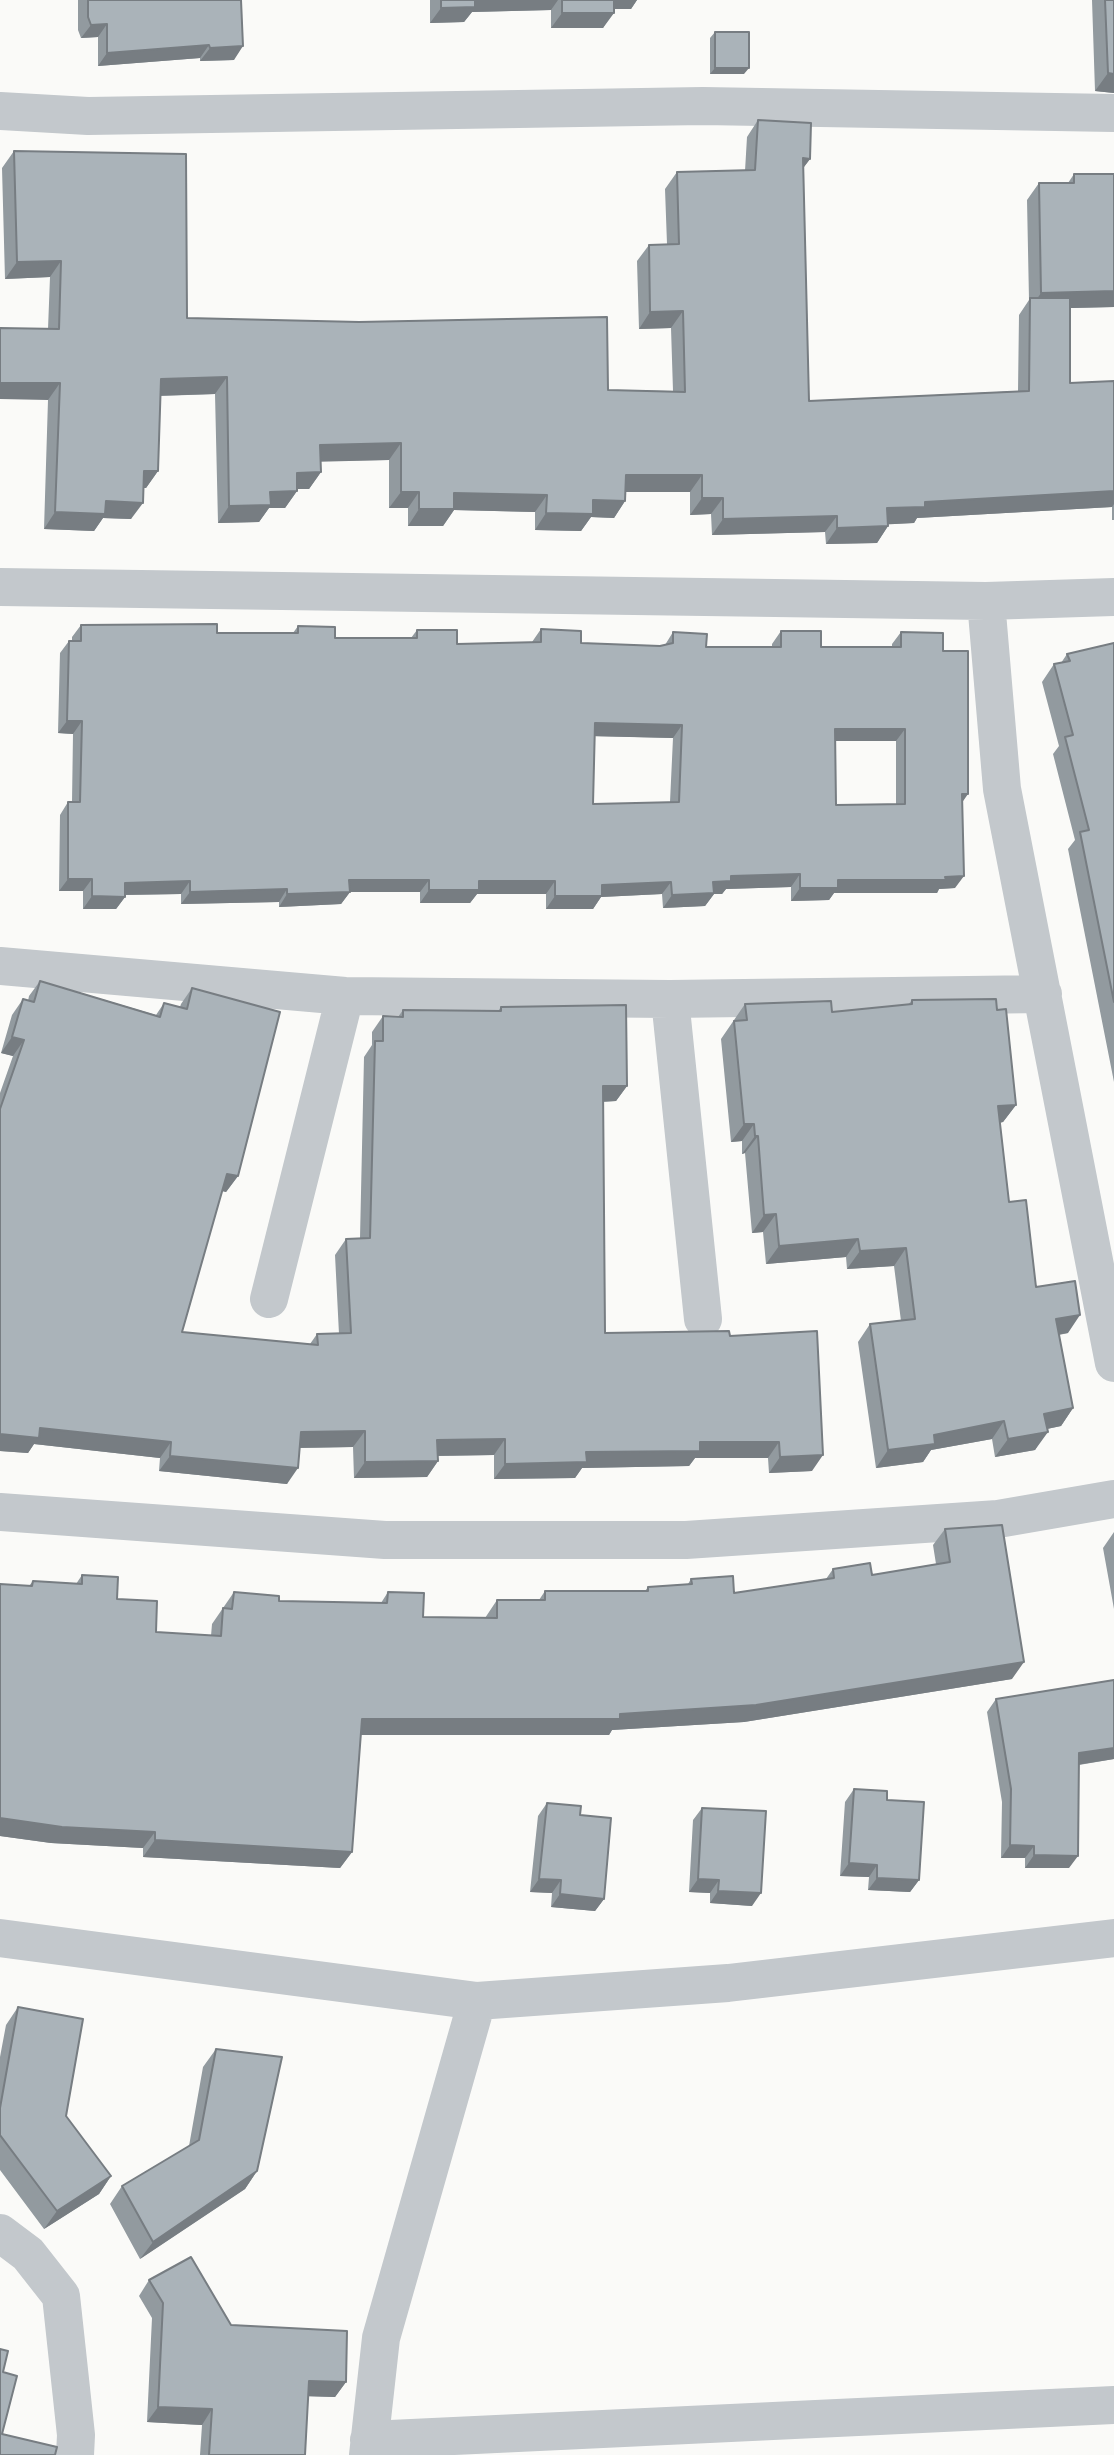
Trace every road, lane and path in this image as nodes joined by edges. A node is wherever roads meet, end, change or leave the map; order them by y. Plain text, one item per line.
1 (0, 111) edge
2 (1114, 113) edge
3 (0, 587) edge
4 (1114, 597) edge
5 (986, 601) junction
6 (0, 966) edge
7 (1043, 994) junction
8 (345, 996) junction
9 (670, 999) junction
10 (269, 1299) dead end
11 (703, 1319) dead end
12 (1114, 1363) edge
13 (1114, 1499) edge
14 (0, 1512) edge
15 (0, 1938) edge
16 (1114, 1938) edge
17 (477, 2001) junction
18 (0, 2233) edge
19 (1114, 2405) edge
20 (369, 2447) edge
21 (75, 2455) edge

1 - 2 street
3 - 5 street
4 - 5 street
5 - 7 street
6 - 8 street
7 - 9 street
7 - 12 street
8 - 9 street
8 - 10 street
9 - 11 street
13 - 14 street
15 - 17 street
16 - 17 street
17 - 20 street
18 - 21 street
19 - 20 street

